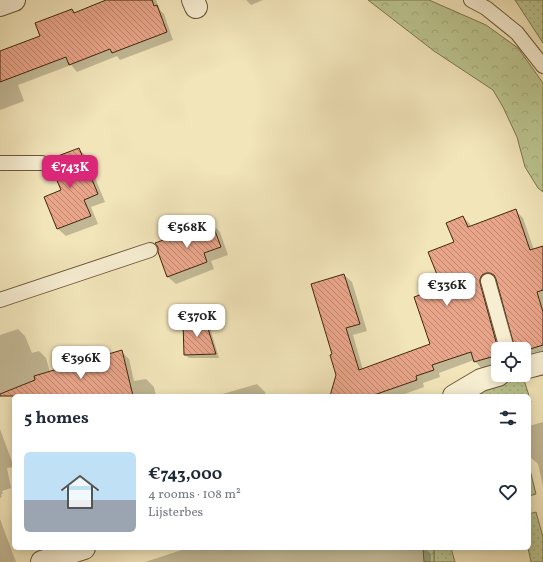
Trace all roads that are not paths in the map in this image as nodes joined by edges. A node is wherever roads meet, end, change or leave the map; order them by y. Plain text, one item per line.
1 (14, 0) edge
2 (471, 0) edge
3 (0, 5) edge
4 (543, 66) edge
5 (0, 163) edge
6 (42, 163) dead end
7 (150, 250) dead end
8 (488, 281) dead end
9 (0, 300) edge
10 (505, 342) edge
11 (543, 363) edge
12 (531, 366) edge
13 (491, 377) edge
14 (457, 394) edge
15 (78, 550) edge
16 (42, 562) edge

1 - 3 street
2 - 4 lane
5 - 6 lane
7 - 9 lane
8 - 10 lane
11 - 12 street
13 - 14 street
15 - 16 street

